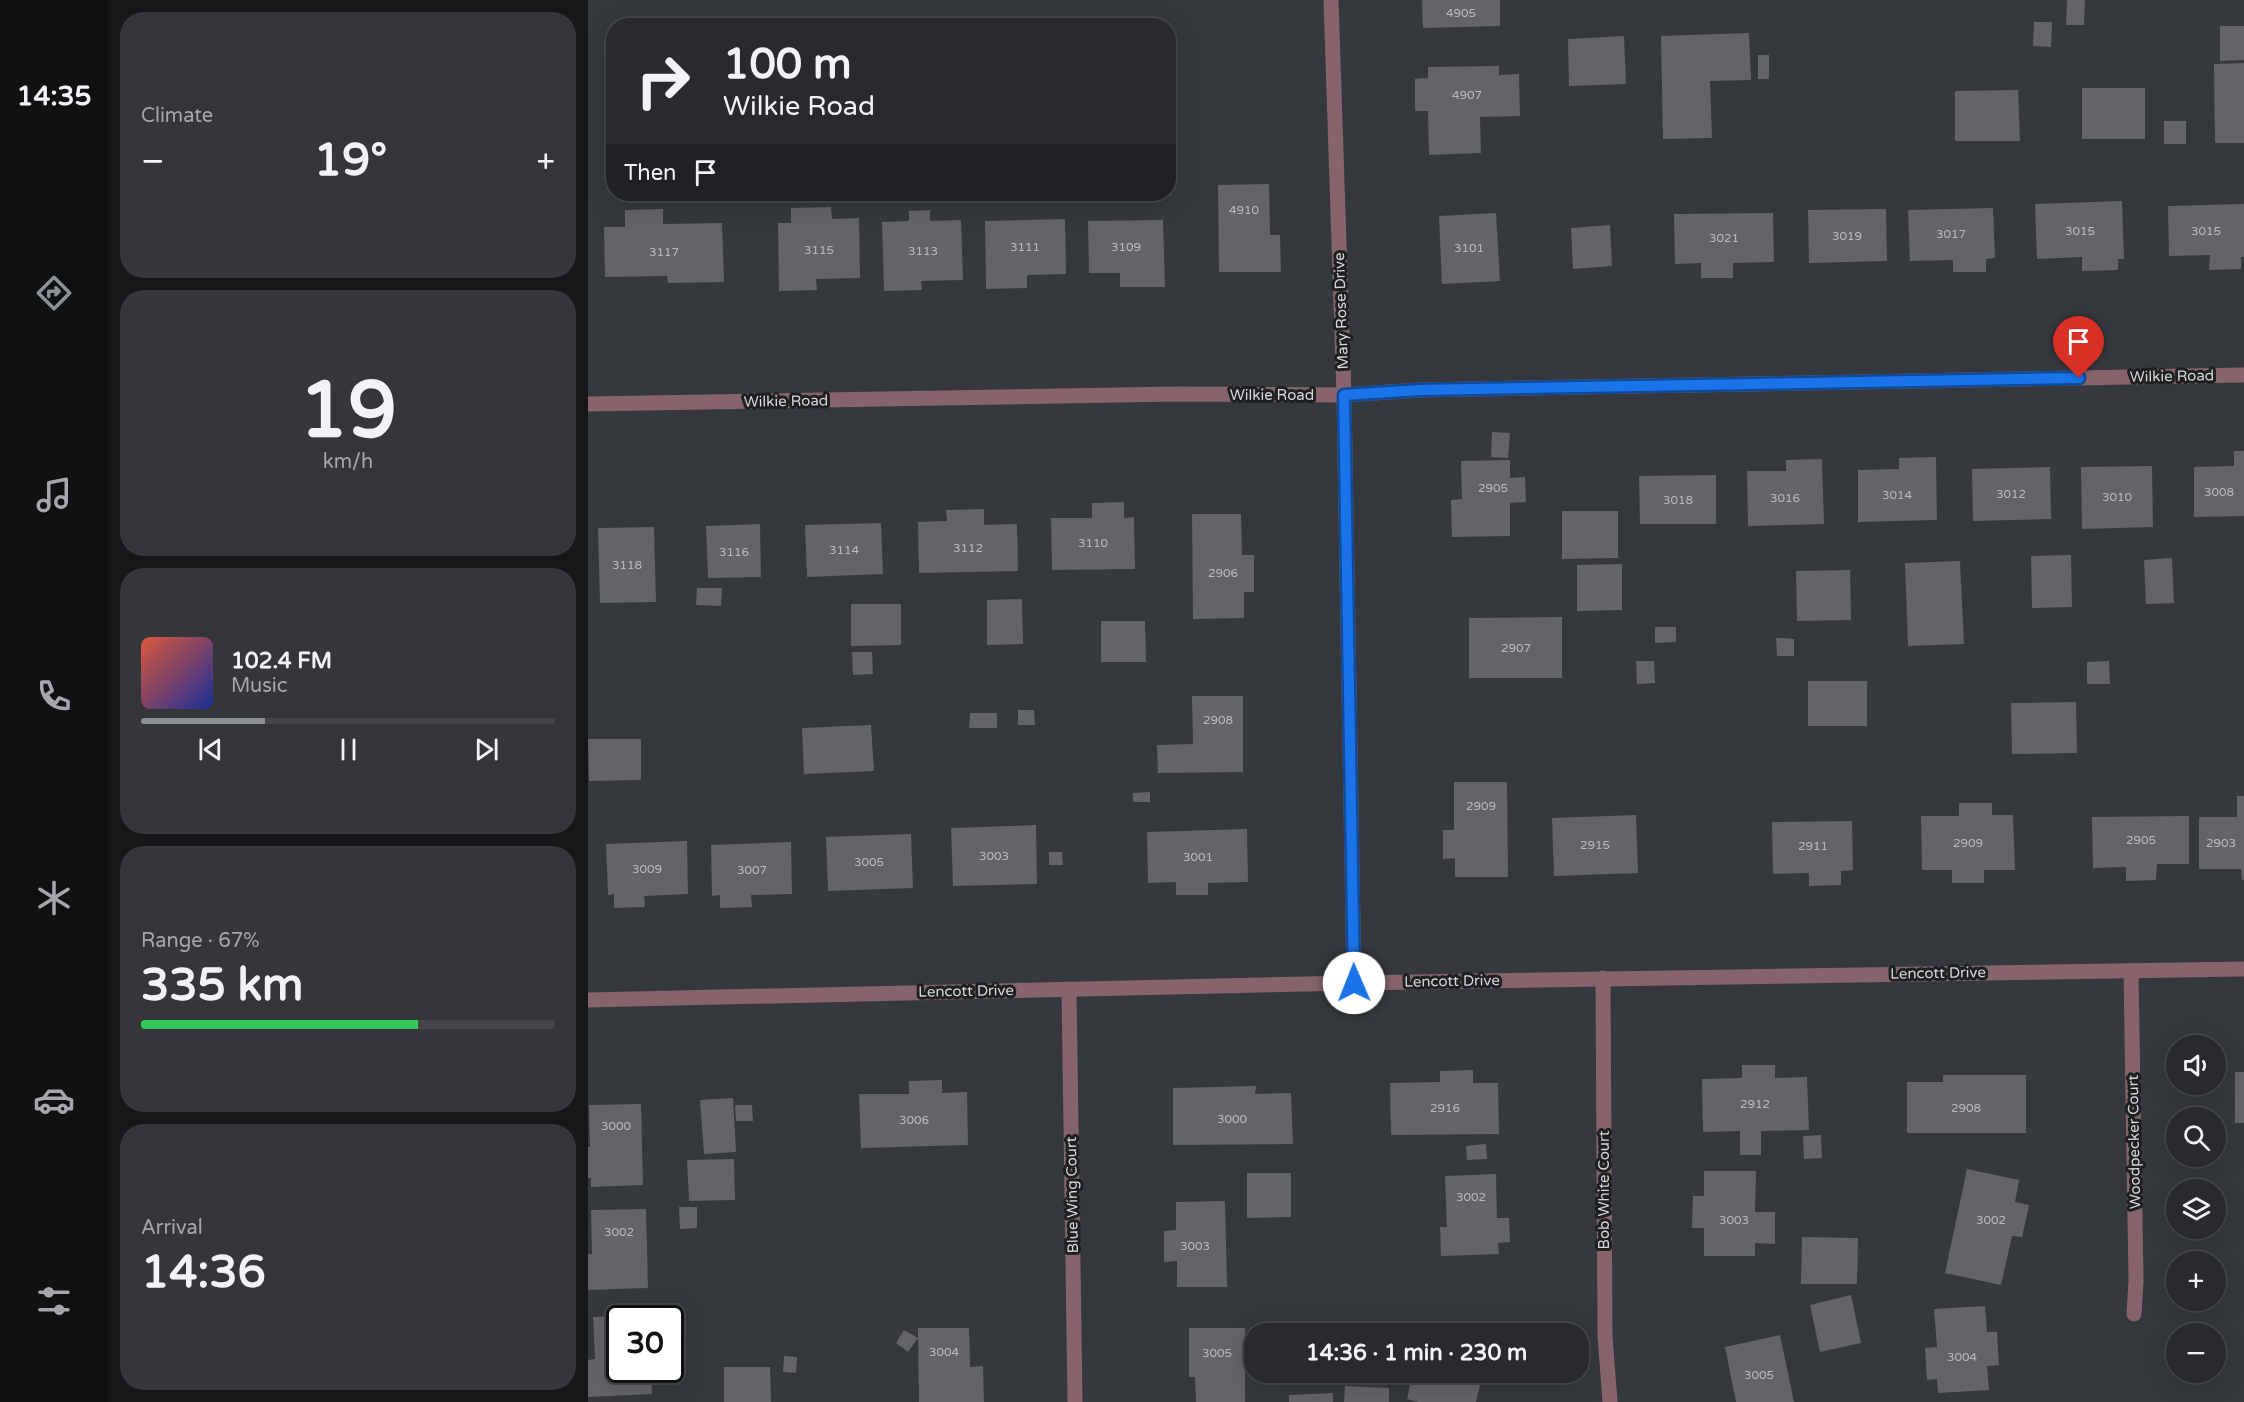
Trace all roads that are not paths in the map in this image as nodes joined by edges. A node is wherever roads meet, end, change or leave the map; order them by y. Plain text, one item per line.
1 (1331, 0) edge
2 (2244, 375) edge
3 (1344, 395) junction
4 (588, 404) edge
5 (2244, 969) edge
6 (2131, 971) junction
7 (1603, 978) junction
8 (1354, 983) junction
9 (1069, 989) junction
10 (588, 1000) edge
11 (2134, 1314) dead end
12 (1075, 1402) edge
13 (1610, 1402) edge

1 - 3 street, Mary Rose Drive
2 - 3 street, Wilkie Road
3 - 4 street, Wilkie Road
3 - 8 street, Mary Rose Drive
5 - 6 street, Lencott Drive
6 - 7 street, Lencott Drive
6 - 11 street, Woodpecker Court
7 - 8 street, Lencott Drive
7 - 13 street, Bob White Court
8 - 9 street, Lencott Drive
9 - 10 street, Lencott Drive
9 - 12 street, Blue Wing Court

